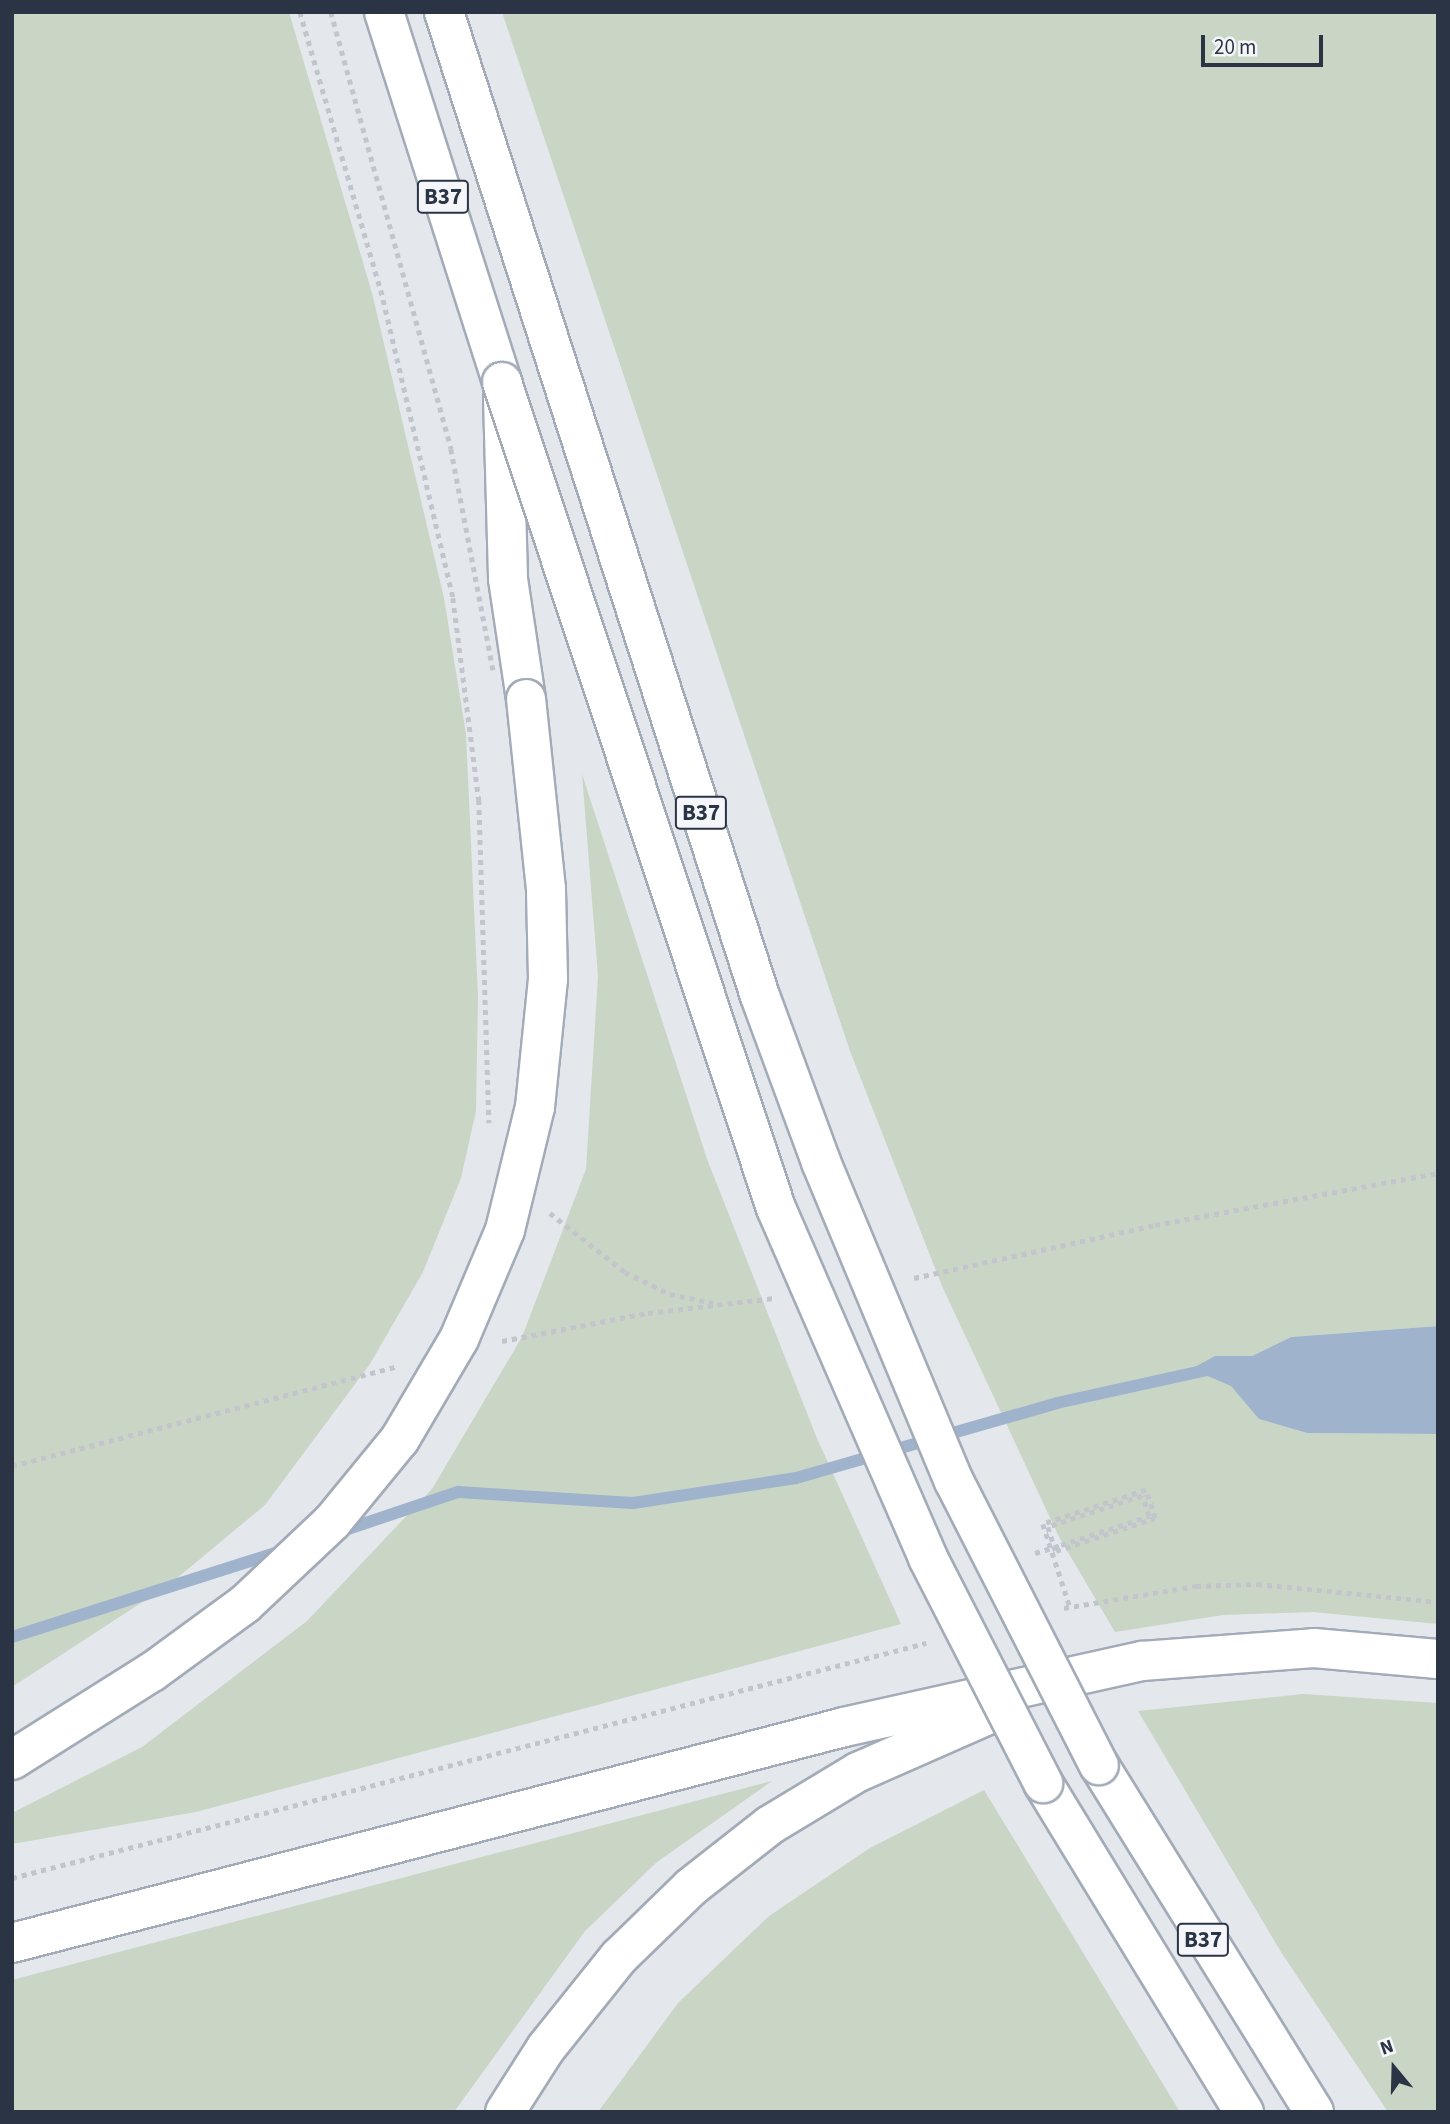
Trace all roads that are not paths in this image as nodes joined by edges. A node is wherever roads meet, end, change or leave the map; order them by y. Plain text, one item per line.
1 (384, 12) edge
2 (444, 12) edge
3 (502, 382) junction
4 (1438, 1659) edge
5 (1142, 1661) junction
6 (12, 1760) edge
7 (12, 1943) edge
8 (505, 2112) edge
9 (1244, 2112) edge
10 (1314, 2112) edge

1 - 3 main road, B37
2 - 10 main road, B37, bridge
3 - 6 main road, bridge
3 - 9 main road, B37, bridge
4 - 5 main road
5 - 7 main road
5 - 8 main road

